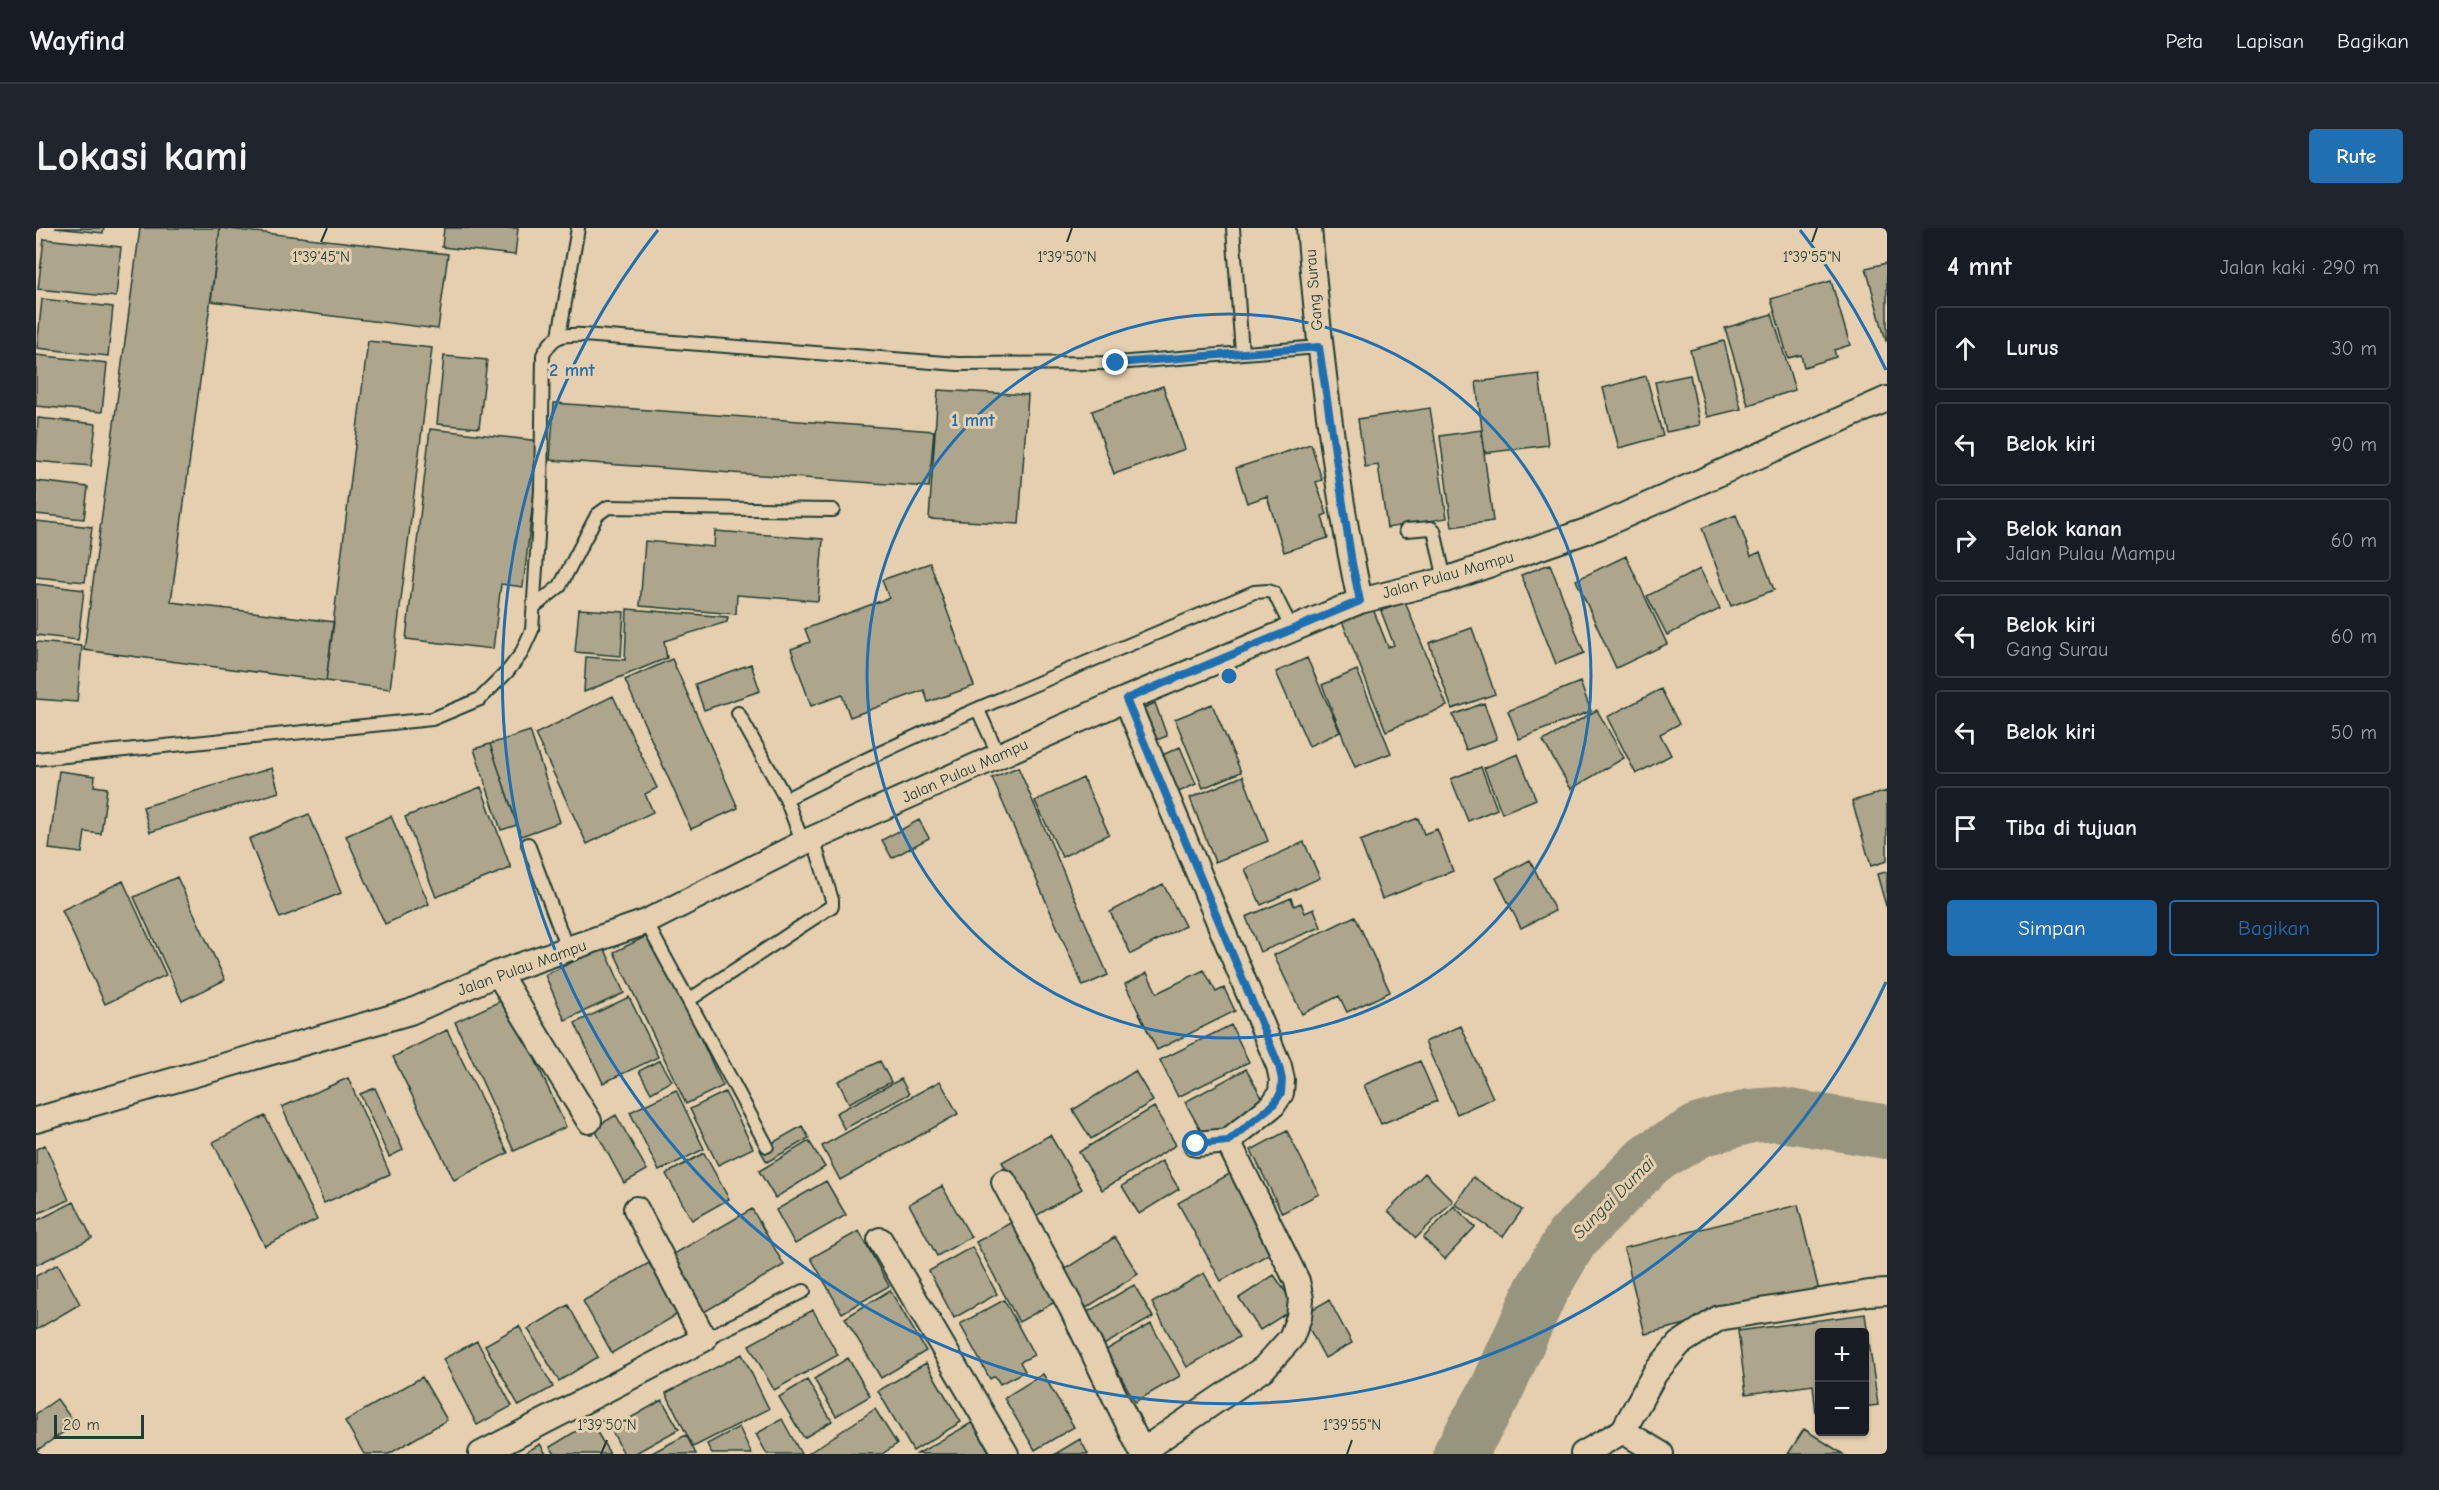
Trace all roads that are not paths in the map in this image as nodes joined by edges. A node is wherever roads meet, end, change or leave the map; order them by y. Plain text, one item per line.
1 (578, 228) edge
2 (1233, 228) edge
3 (1309, 228) edge
4 (559, 336) junction
5 (1319, 347) junction
6 (1242, 353) junction
7 (1887, 399) edge
8 (833, 510) dead end
9 (1406, 530) dead end
10 (1445, 580) junction
11 (1360, 601) junction
12 (535, 606) junction
13 (1292, 629) junction
14 (1126, 699) junction
15 (978, 710) junction
16 (738, 713) dead end
17 (999, 756) junction
18 (36, 759) edge
19 (786, 799) junction
20 (808, 840) junction
21 (528, 844) dead end
22 (646, 922) junction
23 (568, 951) junction
24 (498, 973) junction
25 (689, 1000) junction
26 (36, 1120) edge
27 (589, 1121) dead end
28 (1228, 1141) junction
29 (1196, 1144) dead end
30 (766, 1146) dead end
31 (1004, 1182) dead end
32 (636, 1209) dead end
33 (880, 1240) dead end
34 (804, 1291) dead end
35 (1887, 1292) edge
36 (704, 1339) junction
37 (1623, 1431) junction
38 (1142, 1452) edge
39 (481, 1454) edge
40 (1005, 1454) edge
41 (1583, 1454) edge
42 (1661, 1454) edge

1 - 4 lane
2 - 6 lane
3 - 5 street, Gang Surau
4 - 6 lane
4 - 12 lane
5 - 6 lane
5 - 11 street, Gang Surau
7 - 10 street, Jalan Pulau Mampu
8 - 12 lane
9 - 10 lane
10 - 11 street, Jalan Pulau Mampu
11 - 13 street, Jalan Pulau Mampu
12 - 18 lane
13 - 14 street, Jalan Pulau Mampu
13 - 15 lane
14 - 17 street, Jalan Pulau Mampu
14 - 28 street
15 - 17 lane
15 - 19 lane
16 - 19 lane
17 - 20 street, Jalan Pulau Mampu
19 - 20 lane
20 - 22 street, Jalan Pulau Mampu
20 - 25 lane
21 - 23 lane
22 - 23 street, Jalan Pulau Mampu
22 - 25 lane
23 - 24 street, Jalan Pulau Mampu
24 - 26 street, Jalan Pulau Mampu
24 - 27 street
25 - 30 lane
28 - 29 street
28 - 38 street
31 - 38 street
32 - 36 street
33 - 40 street
34 - 36 lane
35 - 37 street
36 - 39 street
37 - 41 street
37 - 42 street

